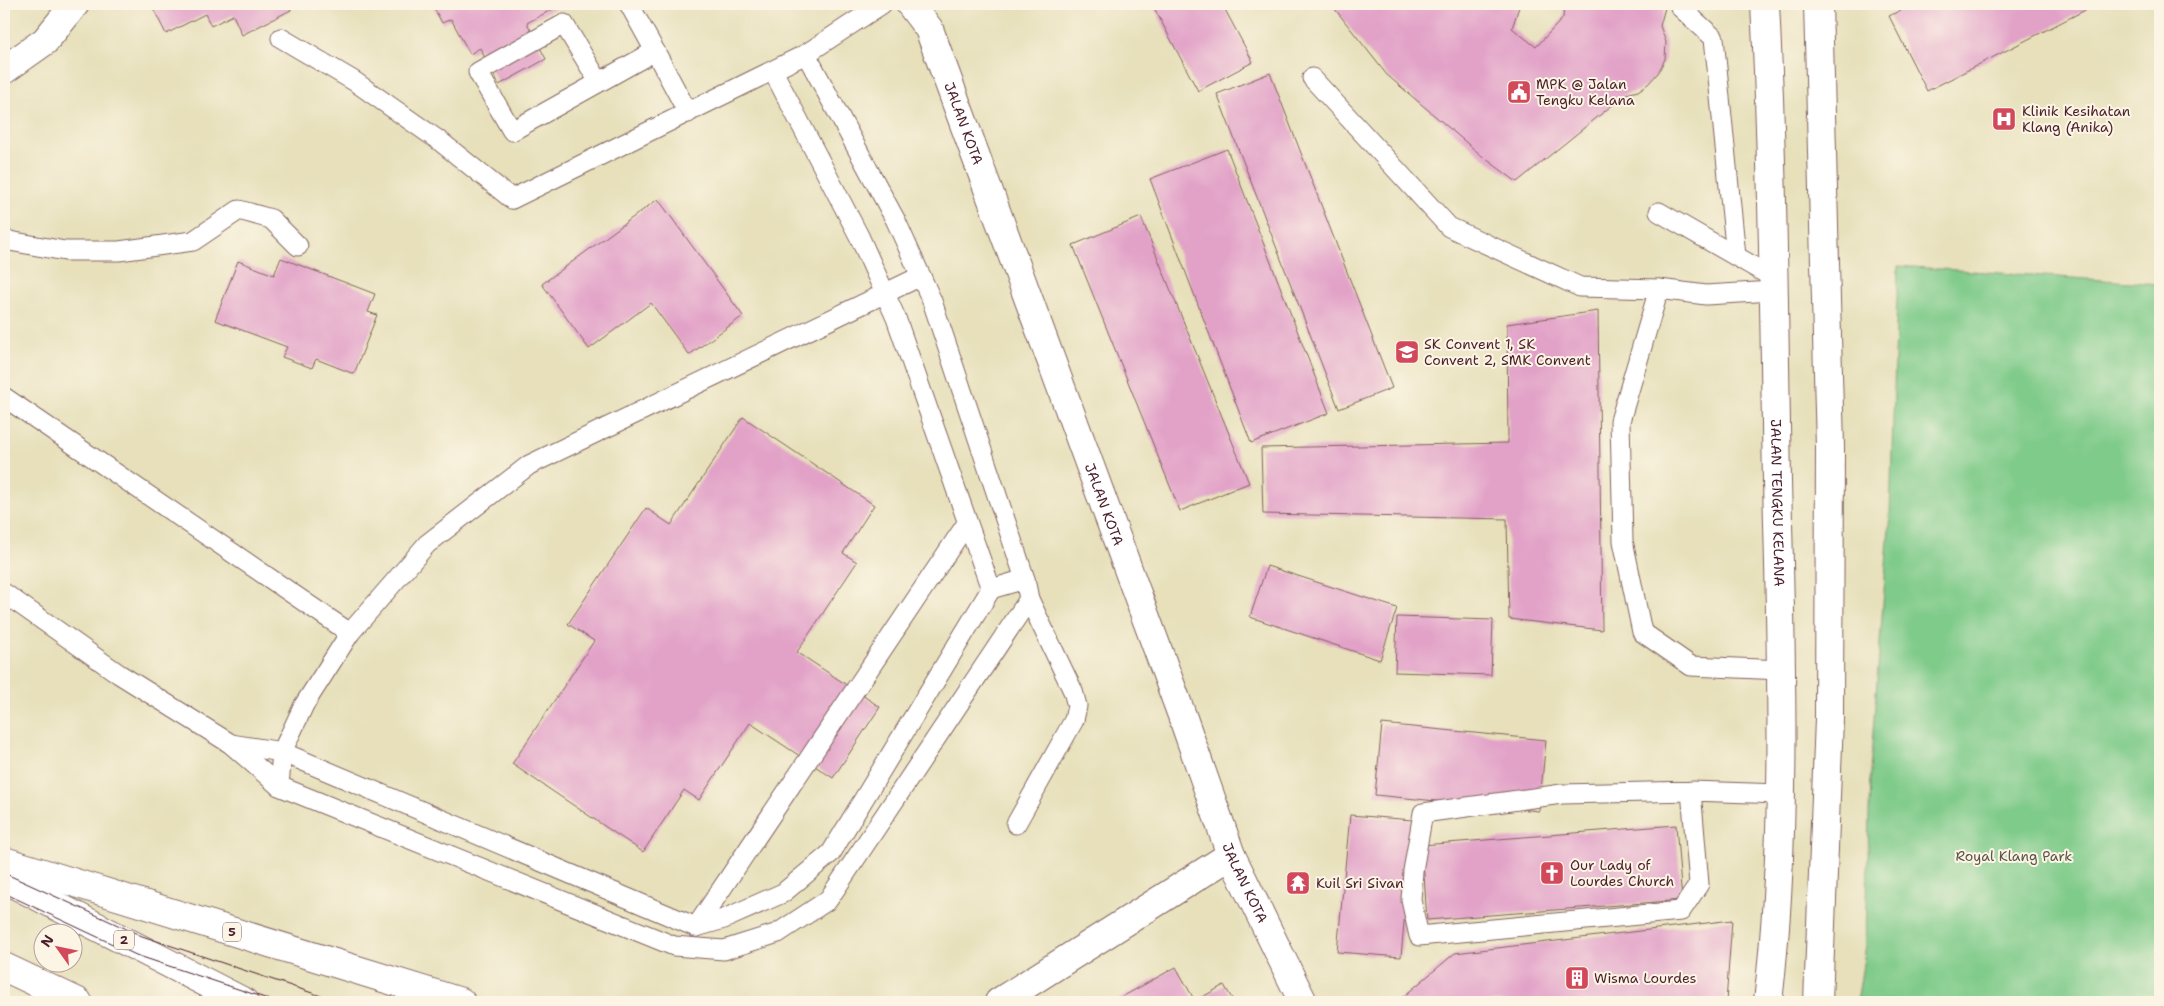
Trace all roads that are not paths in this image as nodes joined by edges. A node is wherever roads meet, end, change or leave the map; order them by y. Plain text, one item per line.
1 (75, 4) edge
2 (629, 4) edge
3 (882, 4) edge
4 (910, 4) edge
5 (1765, 4) edge
6 (1818, 4) edge
7 (1680, 7) dead end
8 (281, 38) dead end
9 (655, 51) junction
10 (806, 54) junction
11 (4, 70) edge
12 (773, 71) junction
13 (1312, 78) dead end
14 (599, 82) junction
15 (688, 113) junction
16 (1659, 212) dead end
17 (4, 240) edge
18 (298, 246) dead end
19 (1736, 256) junction
20 (921, 276) junction
21 (1773, 284) junction
22 (1659, 289) junction
23 (885, 293) junction
24 (4, 397) edge
25 (967, 523) junction
26 (1025, 579) junction
27 (991, 589) junction
28 (4, 593) edge
29 (1029, 599) junction
30 (350, 633) junction
31 (1782, 670) junction
32 (231, 744) junction
33 (282, 752) junction
34 (279, 786) junction
35 (1691, 791) junction
36 (1781, 794) junction
37 (1016, 824) dead end
38 (1231, 855) junction
39 (4, 861) edge
40 (4, 879) edge
41 (696, 927) junction
42 (4, 968) edge
43 (78, 1002) edge
44 (244, 1002) edge
45 (461, 1002) edge
46 (999, 1002) edge
47 (1304, 1002) edge
48 (1768, 1002) edge
49 (1818, 1002) edge

1 - 11 main road
2 - 9 lane
3 - 10 lane
4 - 38 main road, JALAN KOTA
5 - 21 main road, JALAN TENGKU KELANA
6 - 49 main road
7 - 19 lane
8 - 15 lane
9 - 14 lane
9 - 15 lane
10 - 12 lane
10 - 20 lane
12 - 15 lane
12 - 23 lane
13 - 22 lane
14 - 14 lane
16 - 19 lane
17 - 18 lane
19 - 21 lane
20 - 23 lane
20 - 26 lane
21 - 22 lane
21 - 31 main road, JALAN TENGKU KELANA
22 - 31 lane
23 - 25 lane
23 - 30 lane
24 - 30 lane
25 - 27 lane
25 - 41 lane
26 - 27 lane
26 - 29 lane
27 - 41 lane
28 - 32 lane
29 - 34 lane
29 - 37 lane
30 - 33 lane
31 - 36 main road, JALAN TENGKU KELANA
32 - 33 lane
32 - 34 lane
33 - 34 lane
33 - 41 lane
35 - 35 lane
35 - 36 lane
36 - 48 main road, JALAN TENGKU KELANA
38 - 46 main road
38 - 47 main road, JALAN KOTA
39 - 45 main road, 5
40 - 44 main road, 2
42 - 43 main road

